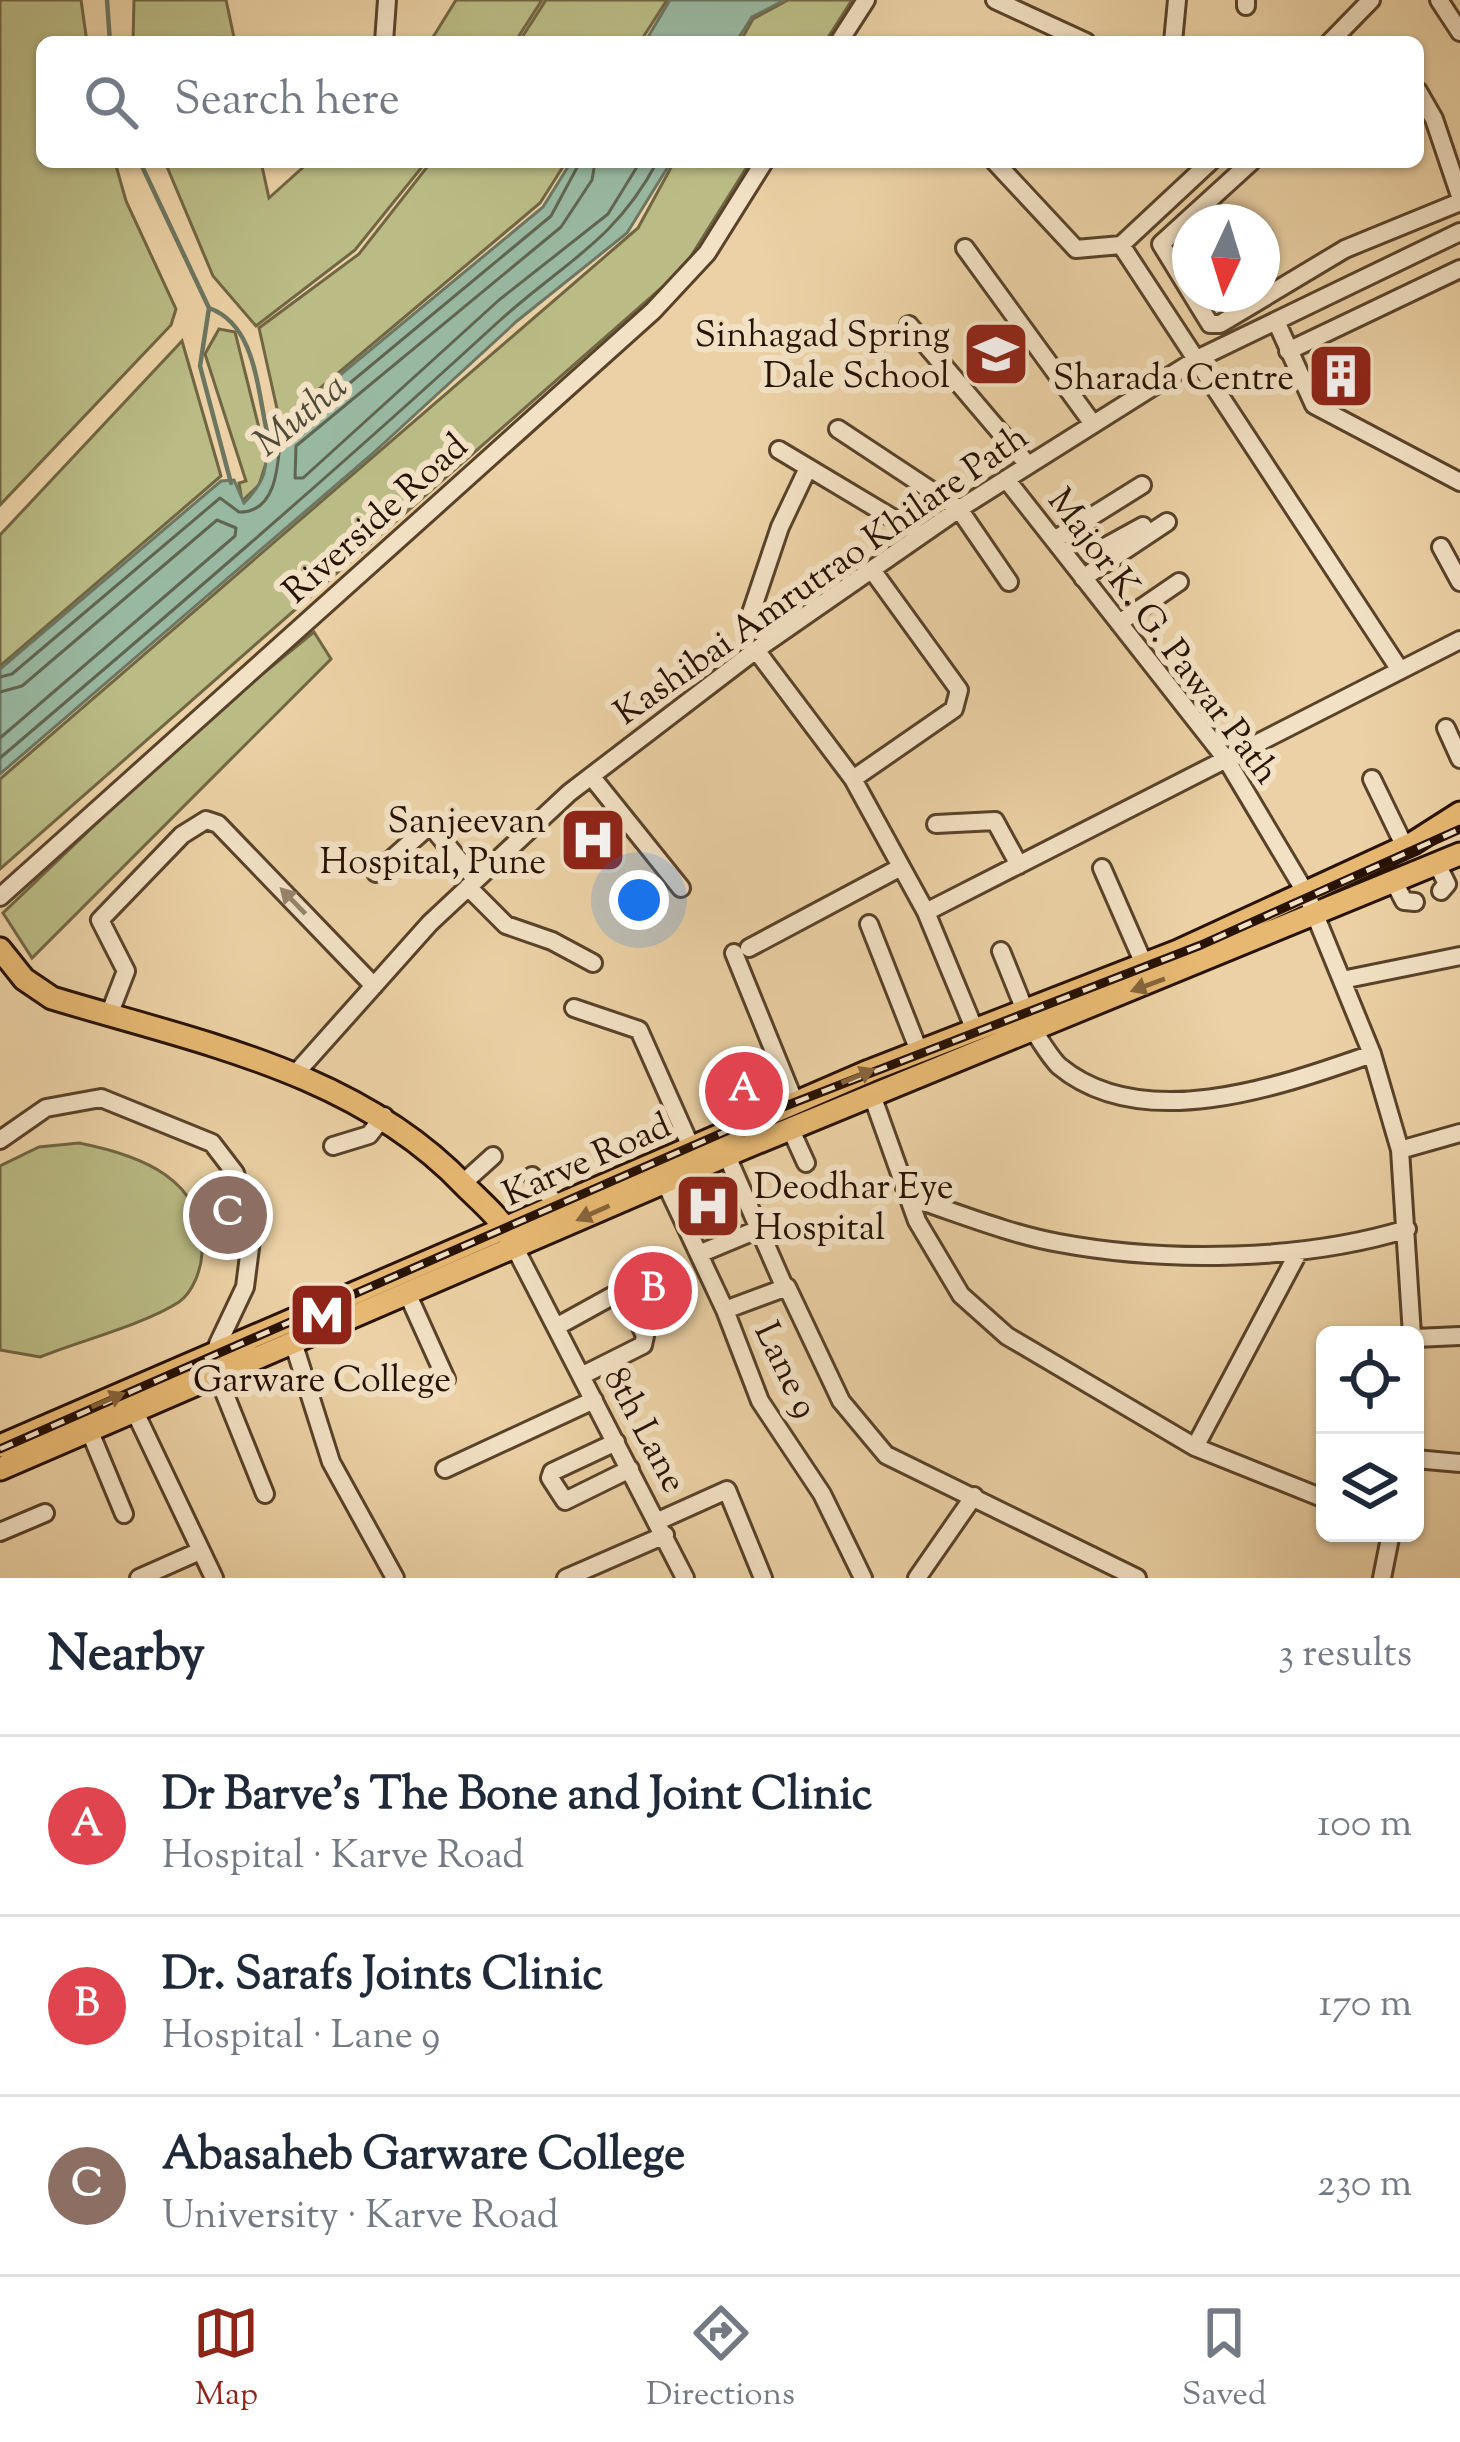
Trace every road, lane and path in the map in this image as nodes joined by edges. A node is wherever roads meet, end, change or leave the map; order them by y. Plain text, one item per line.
1 (387, 0) edge
2 (866, 0) edge
3 (995, 0) edge
4 (1177, 0) edge
5 (1439, 0) edge
6 (1368, 2) edge
7 (1460, 32) edge
8 (384, 36) edge
9 (843, 36) edge
10 (1073, 36) edge
11 (1174, 36) edge
12 (1336, 36) edge
13 (1424, 102) edge
14 (760, 168) edge
15 (1001, 168) edge
16 (1203, 168) edge
17 (1244, 168) edge
18 (1460, 199) edge
19 (1398, 230) junction
20 (1460, 232) edge
21 (1121, 244) junction
22 (965, 248) dead end
23 (1419, 252) junction
24 (1460, 269) edge
25 (1303, 274) junction
26 (1441, 276) junction
27 (1312, 303) junction
28 (1276, 321) junction
29 (909, 325) dead end
30 (1288, 351) junction
31 (1197, 359) junction
32 (1093, 424) junction
33 (838, 429) dead end
34 (778, 450) dead end
35 (1028, 465) junction
36 (808, 468) junction
37 (1006, 479) junction
38 (1460, 482) edge
39 (1142, 485) dead end
40 (959, 509) junction
41 (1166, 518) dead end
42 (921, 535) junction
43 (1054, 540) junction
44 (1442, 547) dead end
45 (872, 569) junction
46 (1083, 578) junction
47 (1009, 582) dead end
48 (1179, 582) dead end
49 (1460, 582) edge
50 (751, 613) dead end
51 (1119, 623) junction
52 (1460, 640) edge
53 (756, 650) junction
54 (1398, 667) junction
55 (1446, 728) dead end
56 (1226, 759) junction
57 (1460, 759) edge
58 (591, 776) junction
59 (853, 779) junction
60 (1372, 779) dead end
61 (1460, 812) edge
62 (937, 824) dead end
63 (1460, 824) edge
64 (1460, 844) edge
65 (1409, 845) junction
66 (1460, 854) edge
67 (1430, 864) junction
68 (1018, 865) junction
69 (901, 867) junction
70 (1102, 868) dead end
71 (376, 873) dead end
72 (1394, 880) junction
73 (472, 884) junction
74 (681, 888) dead end
75 (1442, 891) dead end
76 (0, 897) edge
77 (1415, 902) dead end
78 (1311, 904) junction
79 (926, 913) junction
80 (869, 924) dead end
81 (0, 950) edge
82 (1001, 951) dead end
83 (1460, 956) edge
84 (593, 963) dead end
85 (1144, 964) junction
86 (1342, 980) junction
87 (374, 986) junction
88 (574, 1008) dead end
89 (109, 1016) junction
90 (1028, 1018) junction
91 (974, 1028) junction
92 (919, 1051) junction
93 (1372, 1054) junction
94 (296, 1073) junction
95 (873, 1098) junction
96 (795, 1102) junction
97 (384, 1116) junction
98 (791, 1130) junction
99 (1460, 1133) edge
100 (0, 1140) edge
101 (333, 1146) dead end
102 (691, 1147) junction
103 (1400, 1150) junction
104 (494, 1156) dead end
105 (727, 1156) junction
106 (806, 1163) dead end
107 (532, 1176) dead end
108 (665, 1182) junction
109 (463, 1183) junction
110 (909, 1197) junction
111 (558, 1205) junction
112 (759, 1229) junction
113 (1407, 1229) junction
114 (511, 1239) junction
115 (1298, 1253) junction
116 (699, 1254) junction
117 (784, 1286) junction
118 (408, 1295) junction
119 (725, 1310) junction
120 (1413, 1326) edge
121 (556, 1328) junction
122 (1424, 1336) edge
123 (1460, 1336) edge
124 (218, 1343) dead end
125 (294, 1345) junction
126 (581, 1376) junction
127 (218, 1377) junction
128 (446, 1379) dead end
129 (594, 1400) junction
130 (135, 1412) junction
131 (90, 1432) junction
132 (616, 1442) junction
133 (1, 1444) edge
134 (1195, 1447) junction
135 (1424, 1460) edge
136 (1460, 1463) edge
137 (0, 1469) edge
138 (445, 1469) dead end
139 (630, 1469) junction
140 (265, 1494) dead end
141 (1316, 1495) edge
142 (974, 1496) junction
143 (45, 1513) dead end
144 (124, 1514) dead end
145 (662, 1528) junction
146 (0, 1532) edge
147 (1389, 1542) edge
148 (200, 1552) junction
149 (1102, 1571) edge
150 (139, 1578) edge
151 (214, 1578) edge
152 (395, 1578) edge
153 (566, 1578) edge
154 (686, 1578) edge
155 (764, 1578) edge
156 (863, 1578) edge
157 (916, 1578) edge
158 (1137, 1578) edge
159 (1382, 1578) edge

1 - 8 street
2 - 9 street
3 - 10 street
4 - 11 street
5 - 7 street
6 - 12 street
13 - 18 street
14 - 76 street, Riverside Road
15 - 21 street
16 - 21 street
17 - 25 street
18 - 19 street
19 - 23 street
19 - 25 street
20 - 23 street, Kashibai Amrutrao Khilare Path
21 - 31 street
22 - 32 street
23 - 26 street
23 - 27 street, Kashibai Amrutrao Khilare Path
24 - 26 street
25 - 27 street
26 - 30 street
27 - 28 street, Kashibai Amrutrao Khilare Path
28 - 30 street
28 - 31 street, Kashibai Amrutrao Khilare Path
29 - 35 street
30 - 38 street
31 - 32 street, Kashibai Amrutrao Khilare Path
31 - 54 street
32 - 35 street, Kashibai Amrutrao Khilare Path
33 - 40 street
34 - 36 street
35 - 37 street, Kashibai Amrutrao Khilare Path
36 - 42 street
36 - 50 street
37 - 40 street, Kashibai Amrutrao Khilare Path
37 - 43 street, Major K. G. Pawar Path
39 - 43 street
40 - 42 street, Kashibai Amrutrao Khilare Path
40 - 47 street
41 - 46 street
42 - 45 street, Kashibai Amrutrao Khilare Path
43 - 46 street, Major K. G. Pawar Path
44 - 49 street
45 - 53 street, Kashibai Amrutrao Khilare Path
45 - 59 street
46 - 51 street, Major K. G. Pawar Path
48 - 51 street
51 - 56 street, Major K. G. Pawar Path
52 - 54 street
53 - 58 street, Kashibai Amrutrao Khilare Path
53 - 59 street
54 - 56 street
55 - 57 street
56 - 68 street
56 - 78 street, Major K. G. Pawar Path
58 - 73 street, Kashibai Amrutrao Khilare Path
58 - 74 street
59 - 69 street
60 - 65 street
61 - 65 main road, Karve Road
62 - 68 street
63 - 65 main road
64 - 67 main road
65 - 78 main road, Karve Road
66 - 67 main road, Karve Road
67 - 72 main road, Karve Road
67 - 75 street
68 - 79 street
69 - 79 street
69 - 96 street
70 - 85 street
71 - 73 street
72 - 77 street
72 - 78 main road, Karve Road
73 - 84 street
73 - 87 street, Kashibai Amrutrao Khilare Path
78 - 85 main road, Karve Road
78 - 86 street, Major K. G. Pawar Path
78 -> 90 main road, Karve Road
79 - 91 street
80 - 92 street
81 - 89 main road
82 - 90 street
83 - 86 street
85 - 90 main road, Karve Road
86 - 93 street, Major K. G. Pawar Path
87 -> 89 street
87 - 94 street, Kashibai Amrutrao Khilare Path
88 - 102 street
89 - 94 main road
90 - 91 main road, Karve Road
90 - 93 street
90 - 95 main road, Karve Road
91 - 92 main road, Karve Road
96 -> 92 main road, Karve Road
93 - 103 street, Major K. G. Pawar Path
94 - 97 main road
95 - 98 main road, Karve Road
95 - 110 street
96 - 102 main road, Karve Road
97 - 101 street
97 - 109 main road
98 - 105 main road, Karve Road
98 - 106 street
99 - 103 street
100 - 124 street
102 - 111 main road, Karve Road
103 - 113 street, Major K. G. Pawar Path
104 - 109 street
105 - 108 main road, Karve Road
105 - 112 street
107 - 111 street
108 -> 114 main road, Karve Road
108 - 116 street, Lane 9
109 - 114 main road
110 - 115 street
110 - 134 street
111 - 114 main road, Karve Road
112 - 116 street
112 - 117 street
113 - 115 street
113 - 120 street, Major K. G. Pawar Path
114 - 118 main road, Karve Road
114 - 121 street, 8th Lane
133 -> 114 main road, Karve Road
115 - 134 street
116 - 119 street, Lane 9
117 - 119 street
117 - 142 street
118 - 125 main road, Karve Road
118 - 128 street
119 - 156 street, Lane 9
121 - 126 street, 8th Lane
121 - 126 street
122 - 123 street
125 - 127 main road, Karve Road
125 - 152 street
126 - 129 street, 8th Lane
127 - 130 main road, Karve Road
127 - 140 street
129 - 132 street, 8th Lane
129 - 138 street
130 - 131 main road, Karve Road
130 - 148 street
131 - 137 main road, Karve Road
131 - 144 street
132 - 139 street, 8th Lane
132 - 139 street
134 - 141 street
135 - 136 street
139 - 145 street, 8th Lane
142 - 149 street
142 - 157 street
143 - 146 street
145 - 153 street
145 - 154 street, 8th Lane
145 - 155 street
147 - 159 street
148 - 150 street
148 - 151 street
149 - 158 street

